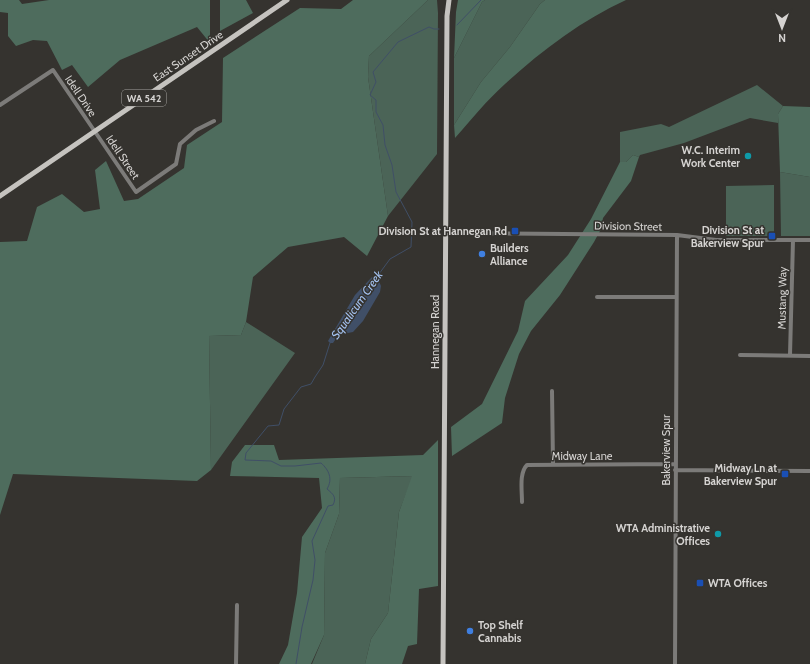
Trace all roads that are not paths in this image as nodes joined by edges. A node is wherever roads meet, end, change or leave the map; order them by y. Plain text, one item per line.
1 (287, 0) edge
2 (450, 0) edge
3 (0, 105) edge
4 (214, 121) dead end
5 (95, 131) junction
6 (0, 196) edge
7 (445, 233) junction
8 (677, 236) junction
9 (793, 240) junction
10 (810, 240) edge
11 (597, 297) dead end
12 (675, 297) junction
13 (740, 355) dead end
14 (790, 356) junction
15 (810, 356) edge
16 (552, 391) dead end
17 (553, 464) junction
18 (675, 464) junction
19 (674, 470) junction
20 (810, 471) edge
21 (522, 502) dead end
22 (236, 605) dead end
23 (236, 664) edge
24 (443, 664) edge
25 (675, 664) edge

1 - 5 main road, East Sunset Drive / WA 542
2 - 7 main road, Hannegan Road
3 - 5 street, Idell Drive
4 - 5 street, Idell Street
5 - 6 main road, East Sunset Drive / WA 542
7 - 8 street, Division Street
7 - 24 main road, Hannegan Road
8 - 9 street, Division Street
8 - 12 street, Bakerview Spur
9 - 10 street, Division Street
9 - 14 street, Mustang Way
11 - 12 street
12 - 18 street, Bakerview Spur
13 - 14 street
14 - 15 street
16 - 17 street
17 - 18 street, Midway Lane
17 - 21 street, Midway Lane
18 - 19 street, Bakerview Spur
19 - 20 street
19 - 25 street, Bakerview Spur
22 - 23 street

